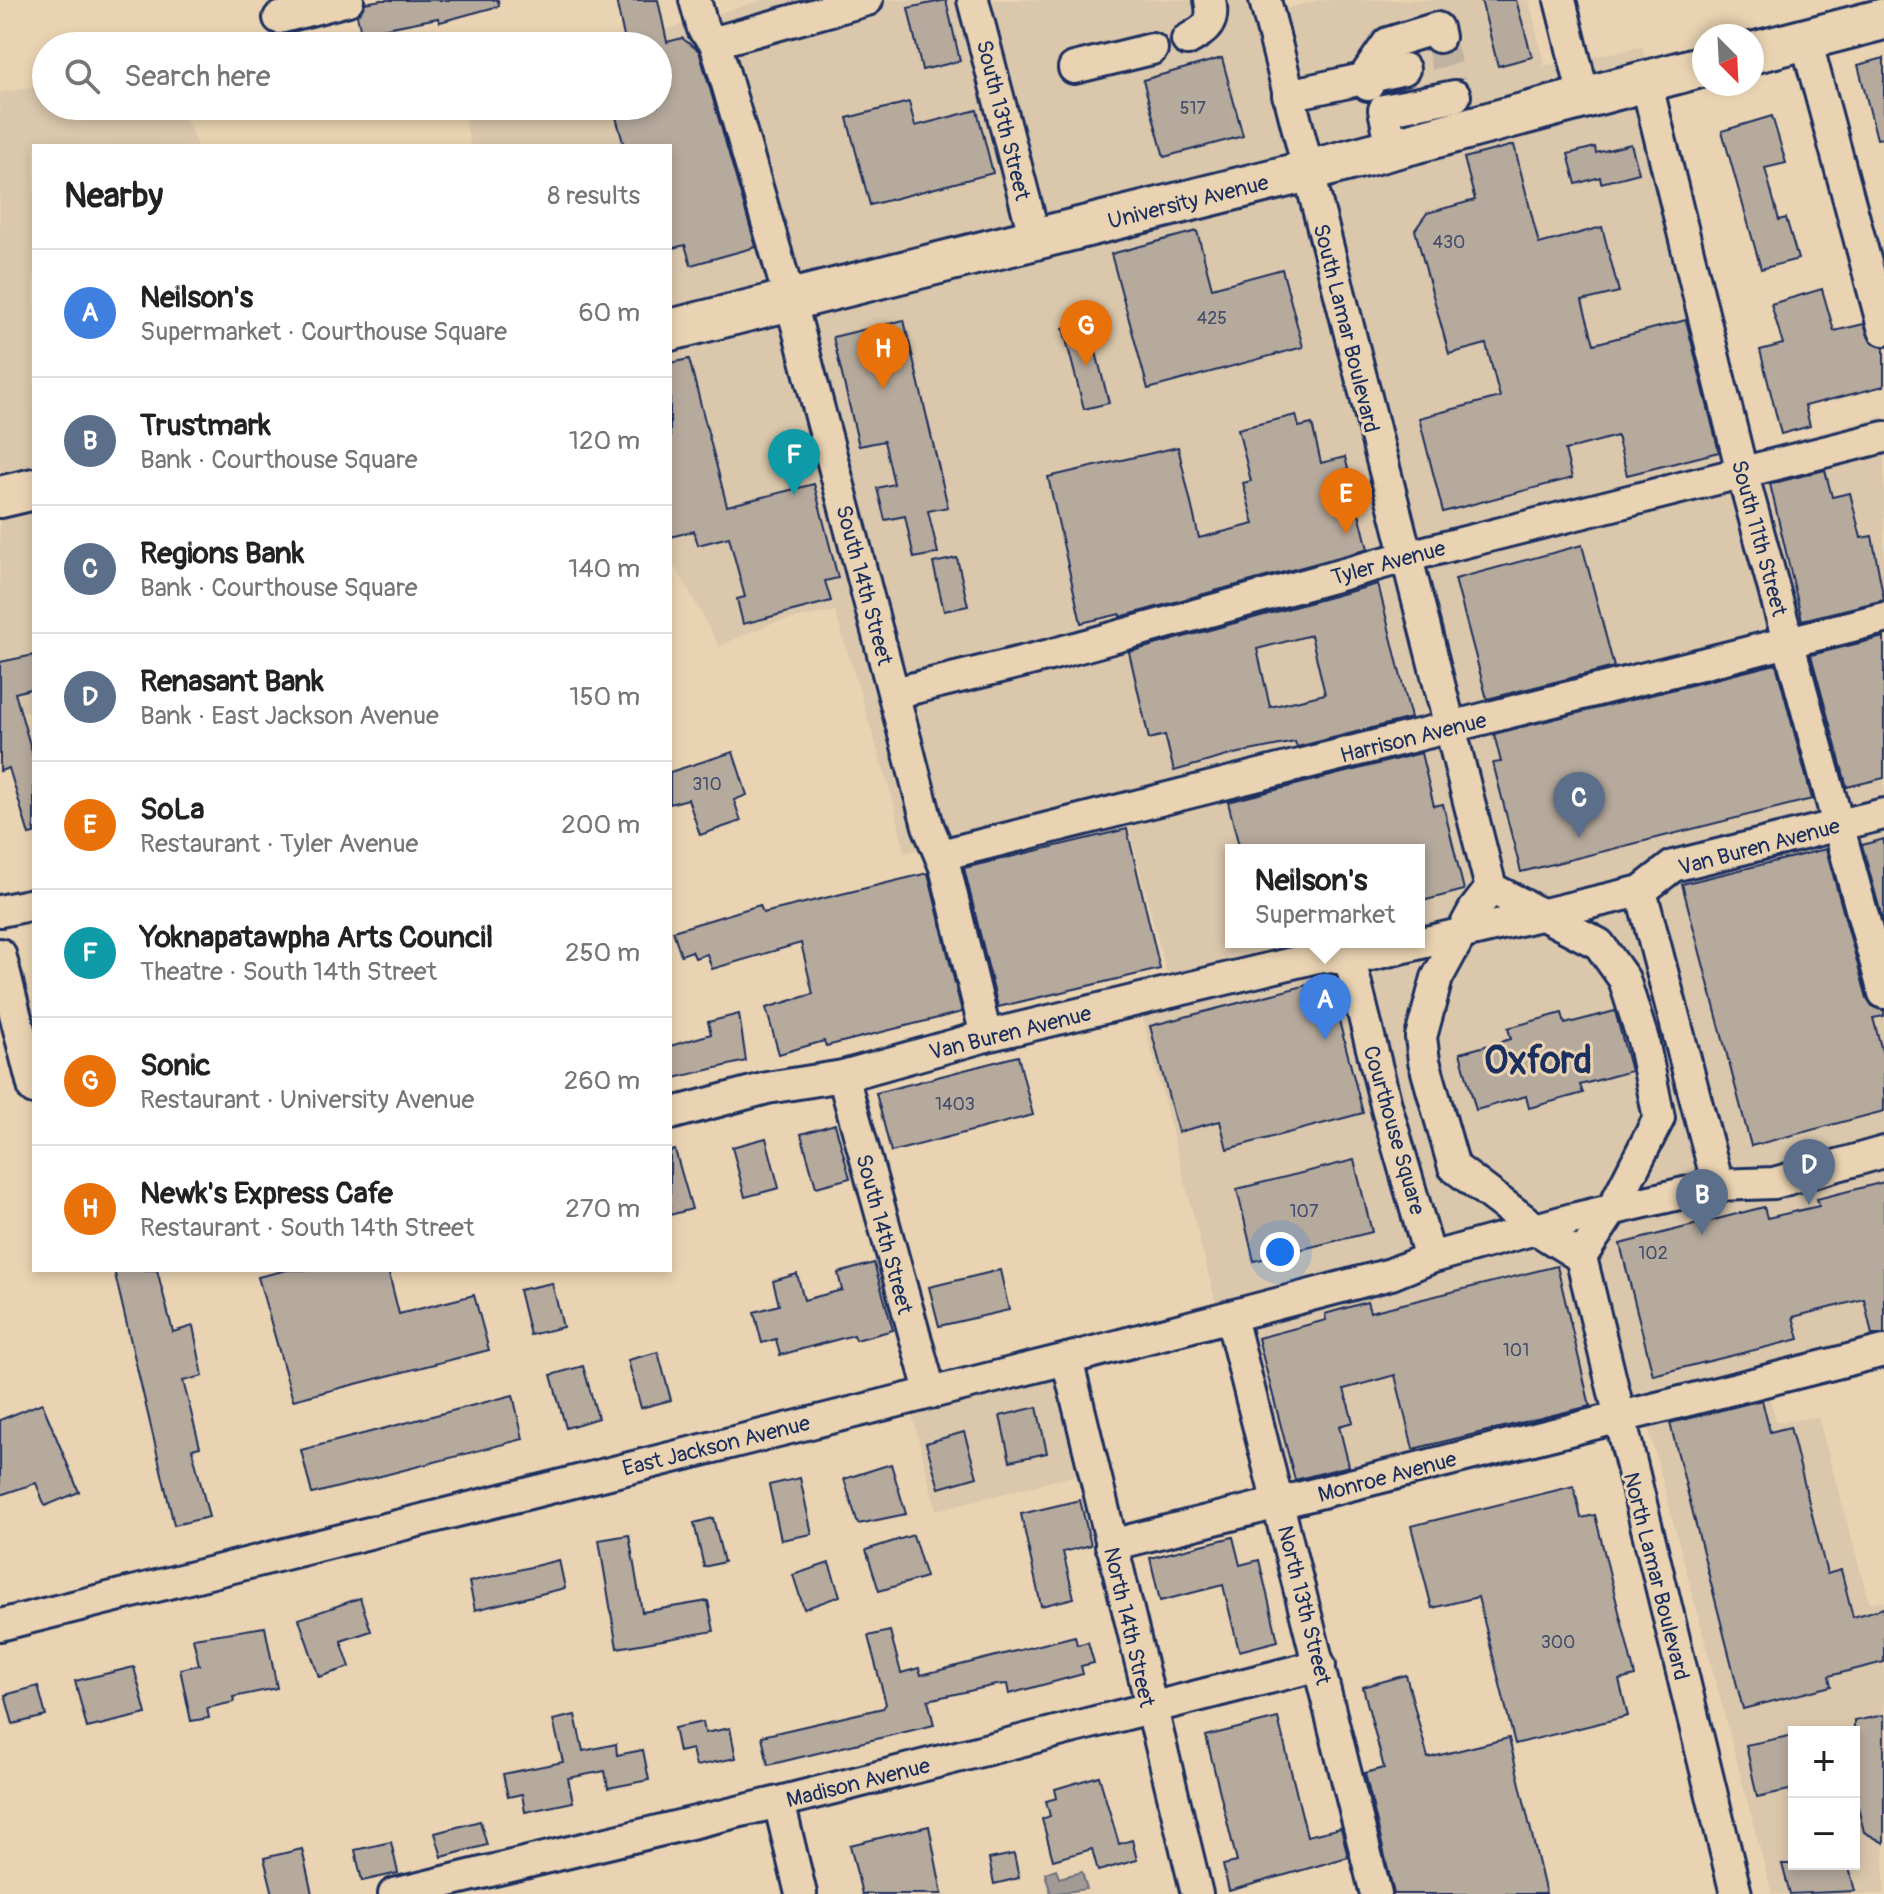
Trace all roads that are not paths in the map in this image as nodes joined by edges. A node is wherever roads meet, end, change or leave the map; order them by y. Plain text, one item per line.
1 (348, 0) edge
2 (695, 0) edge
3 (867, 0) edge
4 (973, 0) edge
5 (1210, 0) edge
6 (1265, 0) edge
7 (1560, 0) edge
8 (279, 18) dead end
9 (1884, 19) edge
10 (1439, 37) dead end
11 (1187, 40) dead end
12 (1806, 40) junction
13 (715, 42) junction
14 (1152, 49) dead end
15 (1764, 50) edge
16 (1074, 68) dead end
17 (1404, 69) dead end
18 (1692, 69) edge
19 (1363, 79) junction
20 (1646, 81) junction
21 (1288, 95) junction
22 (1584, 97) junction
23 (1388, 128) junction
24 (1308, 171) junction
25 (1035, 239) junction
26 (788, 301) junction
27 (672, 330) edge
28 (1884, 330) edge
29 (1884, 437) edge
30 (1742, 472) junction
31 (32, 489) edge
32 (0, 497) edge
33 (1405, 557) junction
34 (1884, 618) edge
35 (1788, 642) junction
36 (894, 693) junction
37 (1448, 728) junction
38 (1884, 814) edge
39 (1840, 825) junction
40 (941, 855) junction
41 (1491, 888) junction
42 (1641, 891) junction
43 (32, 904) edge
44 (0, 911) edge
45 (1545, 915) junction
46 (1462, 935) junction
47 (1425, 943) edge
48 (1404, 948) edge
49 (0, 954) edge
50 (1350, 960) junction
51 (1884, 993) edge
52 (986, 1036) junction
53 (843, 1076) junction
54 (32, 1081) edge
55 (672, 1113) edge
56 (1884, 1152) edge
57 (1718, 1185) junction
58 (1612, 1210) junction
59 (1536, 1229) junction
60 (1581, 1257) junction
61 (1430, 1258) junction
62 (1231, 1317) junction
63 (1884, 1351) edge
64 (1067, 1359) junction
65 (930, 1391) junction
66 (1617, 1416) junction
67 (1280, 1504) junction
68 (1111, 1545) junction
69 (0, 1625) edge
70 (1320, 1665) junction
71 (1150, 1709) junction
72 (779, 1802) junction
73 (394, 1894) edge
74 (801, 1894) edge
75 (1197, 1894) edge
76 (1376, 1894) edge
77 (1736, 1894) edge

1 - 8 street
2 - 13 street, South 14th Street
3 - 13 street
4 - 25 street, South 13th Street
5 - 11 street
6 - 21 street, South Lamar Boulevard
7 - 22 street
9 - 12 main road
10 - 19 street
12 - 15 main road
12 - 28 street
13 - 26 street, South 14th Street
14 - 16 street
17 - 19 street
18 - 20 main road, University Avenue
19 - 21 street
19 - 23 street
20 - 22 main road, University Avenue
20 - 30 street, South 11th Street
21 - 24 street, South Lamar Boulevard
22 - 23 main road, University Avenue
23 - 24 main road, University Avenue
24 - 25 main road, University Avenue
24 - 33 street, South Lamar Boulevard
25 - 26 main road, University Avenue
26 - 27 main road, University Avenue
26 - 36 street, South 14th Street
29 - 30 street, Tyler Avenue
30 - 33 street, Tyler Avenue
30 - 35 street, South 11th Street
31 - 32 main road
33 - 36 street, Tyler Avenue
33 - 37 street, South Lamar Boulevard
34 - 35 street, Harrison Avenue
35 - 37 street, Harrison Avenue
35 - 39 street, South 11th Street
36 - 40 street, South 14th Street
37 - 40 street, Harrison Avenue
37 - 41 street, South Lamar Boulevard
38 - 39 street, Van Buren Avenue
39 - 42 street, Van Buren Avenue
39 - 51 street, South 11th Street
40 - 52 street, South 14th Street
41 - 45 street
41 - 46 street, Courthouse Square
42 - 45 street
42 - 57 street
43 - 44 street
45 - 46 street
45 - 58 street
46 - 47 street
46 - 59 street, Courthouse Square
48 - 50 street
49 - 54 street
50 - 52 street, Van Buren Avenue
50 - 61 street, Courthouse Square
52 - 53 street, Van Buren Avenue
53 - 55 street, Van Buren Avenue
53 - 65 street, South 14th Street
56 - 57 street
57 - 58 street
58 - 59 street
58 - 60 street
59 - 60 street, Courthouse Square
59 - 61 street
60 - 66 street, North Lamar Boulevard
61 - 62 street, East Jackson Avenue
62 - 64 street, East Jackson Avenue
62 - 67 street, North 13th Street
63 - 66 street, Monroe Avenue
64 - 65 street, East Jackson Avenue
64 - 68 street, North 14th Street
65 - 69 street, East Jackson Avenue
66 - 67 street, Monroe Avenue
66 - 77 street, North Lamar Boulevard
67 - 68 street, Monroe Avenue
67 - 70 street, North 13th Street
68 - 71 street, North 14th Street
70 - 71 street, Madison Avenue
70 - 76 street, North 13th Street
71 - 72 street, Madison Avenue
71 - 75 street, North 14th Street
72 - 73 street, Madison Avenue
72 - 74 street

